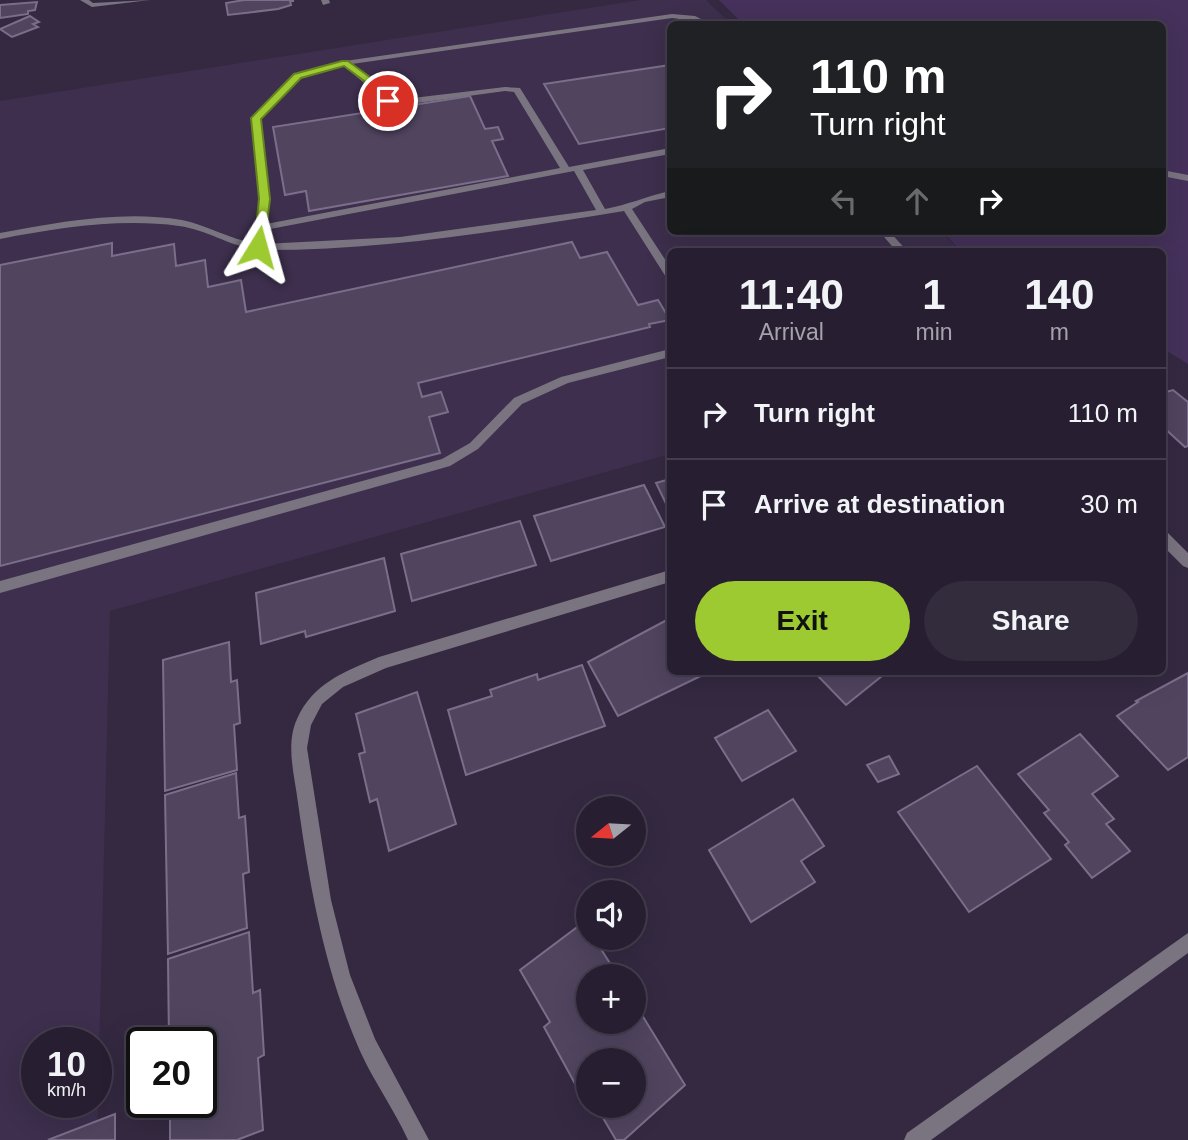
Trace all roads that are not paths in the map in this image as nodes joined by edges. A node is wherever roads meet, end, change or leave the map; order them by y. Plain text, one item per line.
1 (84, 0) edge
2 (146, 0) edge
3 (700, 21) edge
4 (345, 63) junction
5 (667, 152) edge
6 (577, 168) junction
7 (566, 170) junction
8 (1166, 174) edge
9 (1188, 178) edge
10 (667, 195) edge
11 (627, 208) junction
12 (602, 212) junction
13 (260, 228) junction
14 (888, 235) edge
15 (0, 236) edge
16 (258, 247) junction
17 (900, 248) edge
18 (667, 270) edge
19 (667, 354) edge
20 (1166, 540) edge
21 (1188, 562) edge
22 (667, 577) edge
23 (0, 587) edge
24 (1188, 942) edge
25 (419, 1140) edge
26 (914, 1140) edge

1 - 2 street
3 - 4 street
4 - 7 street
4 - 13 street
5 - 6 street
6 - 7 street
6 - 12 street
7 - 13 street
8 - 9 street
10 - 11 street
11 - 12 street
11 - 18 street
12 - 16 street
13 - 16 street
14 - 17 street
15 - 16 street
19 - 23 street
20 - 21 street
22 - 25 street
24 - 26 street

